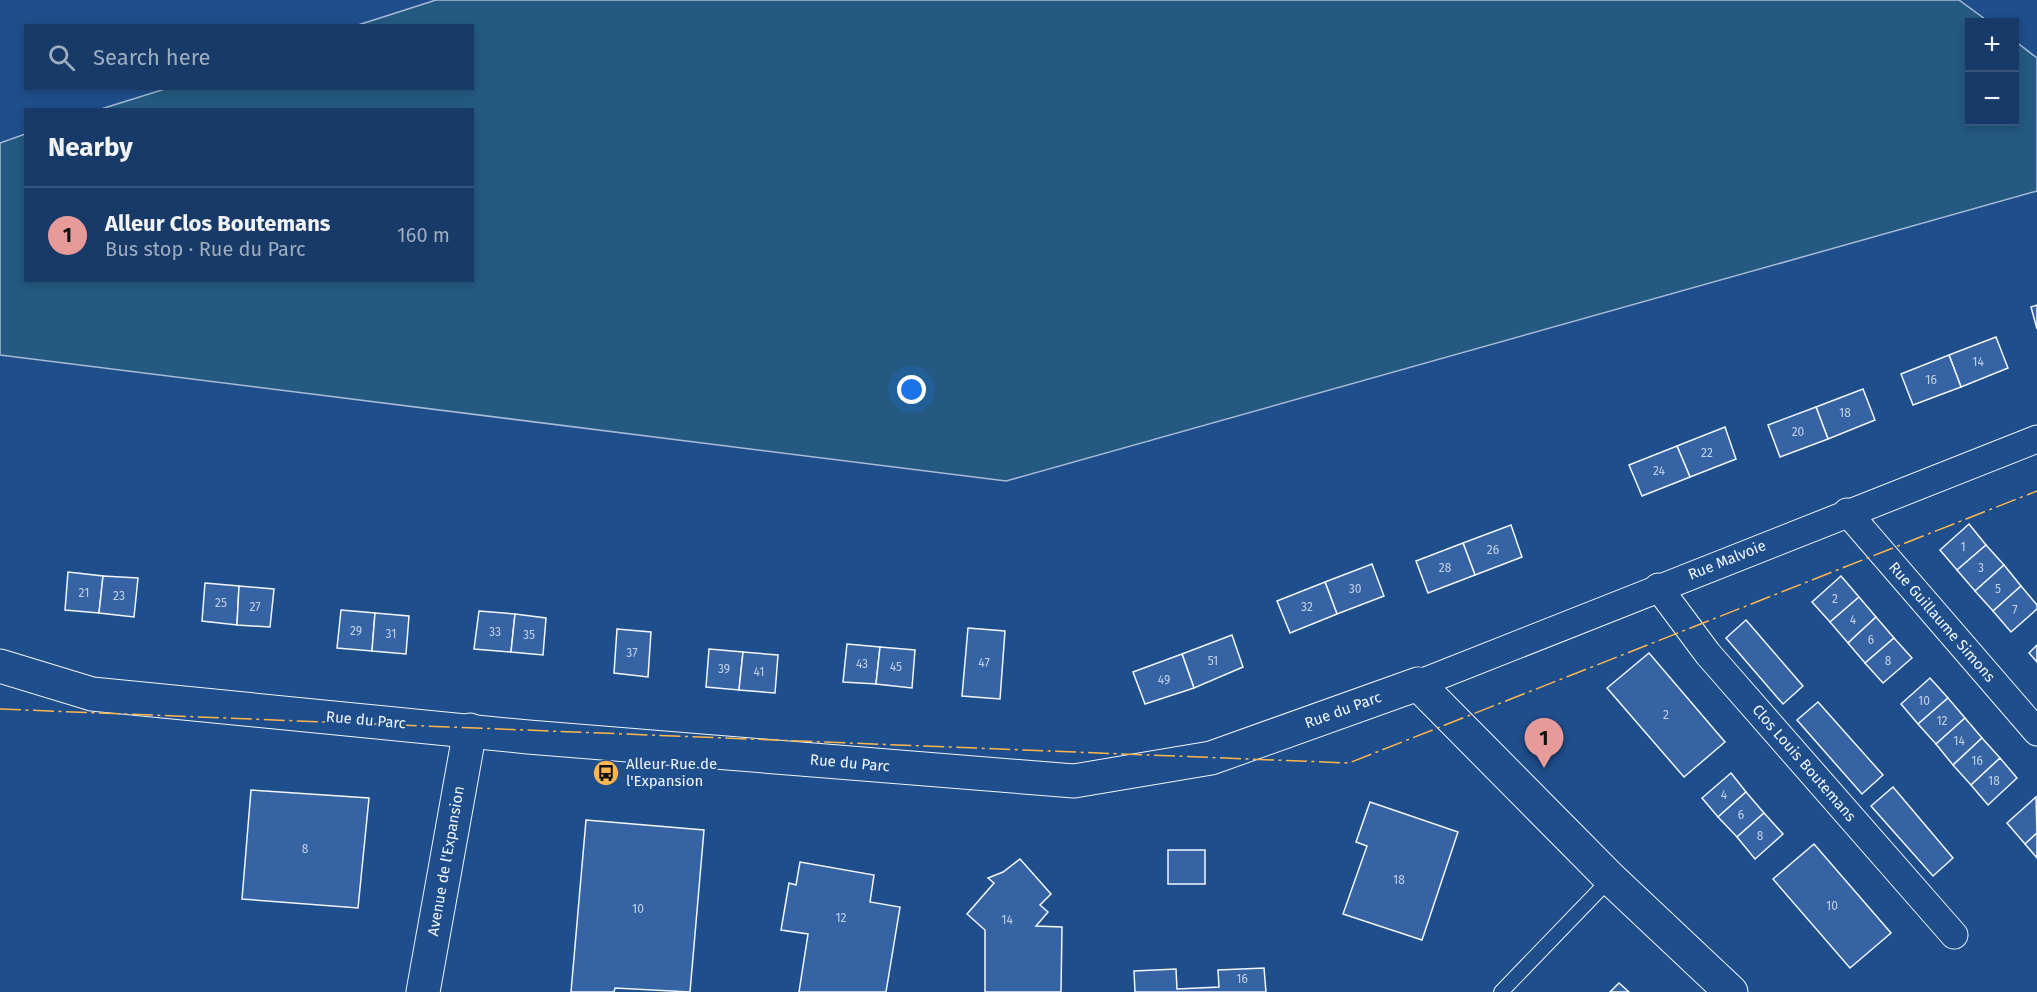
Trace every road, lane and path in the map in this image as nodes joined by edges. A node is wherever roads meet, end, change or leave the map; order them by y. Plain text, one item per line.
1 (2037, 439) edge
2 (1847, 512) junction
3 (1658, 587) junction
4 (0, 666) edge
5 (1418, 684) junction
6 (470, 730) junction
7 (2037, 732) edge
8 (1611, 879) junction
9 (1954, 935) dead end
10 (423, 992) edge
11 (1501, 992) edge
12 (1731, 992) edge

1 - 2 street, Rue Malvoie
2 - 3 street, Rue Malvoie
2 - 7 street, Rue Guillaume Simons
3 - 5 street, Rue Malvoie
3 - 9 street, Clos Louis Boutemans
4 - 6 street, Rue du Parc
5 - 6 street, Rue du Parc
5 - 8 street
6 - 10 street, Avenue de l'Expansion
8 - 11 lane
8 - 12 street

